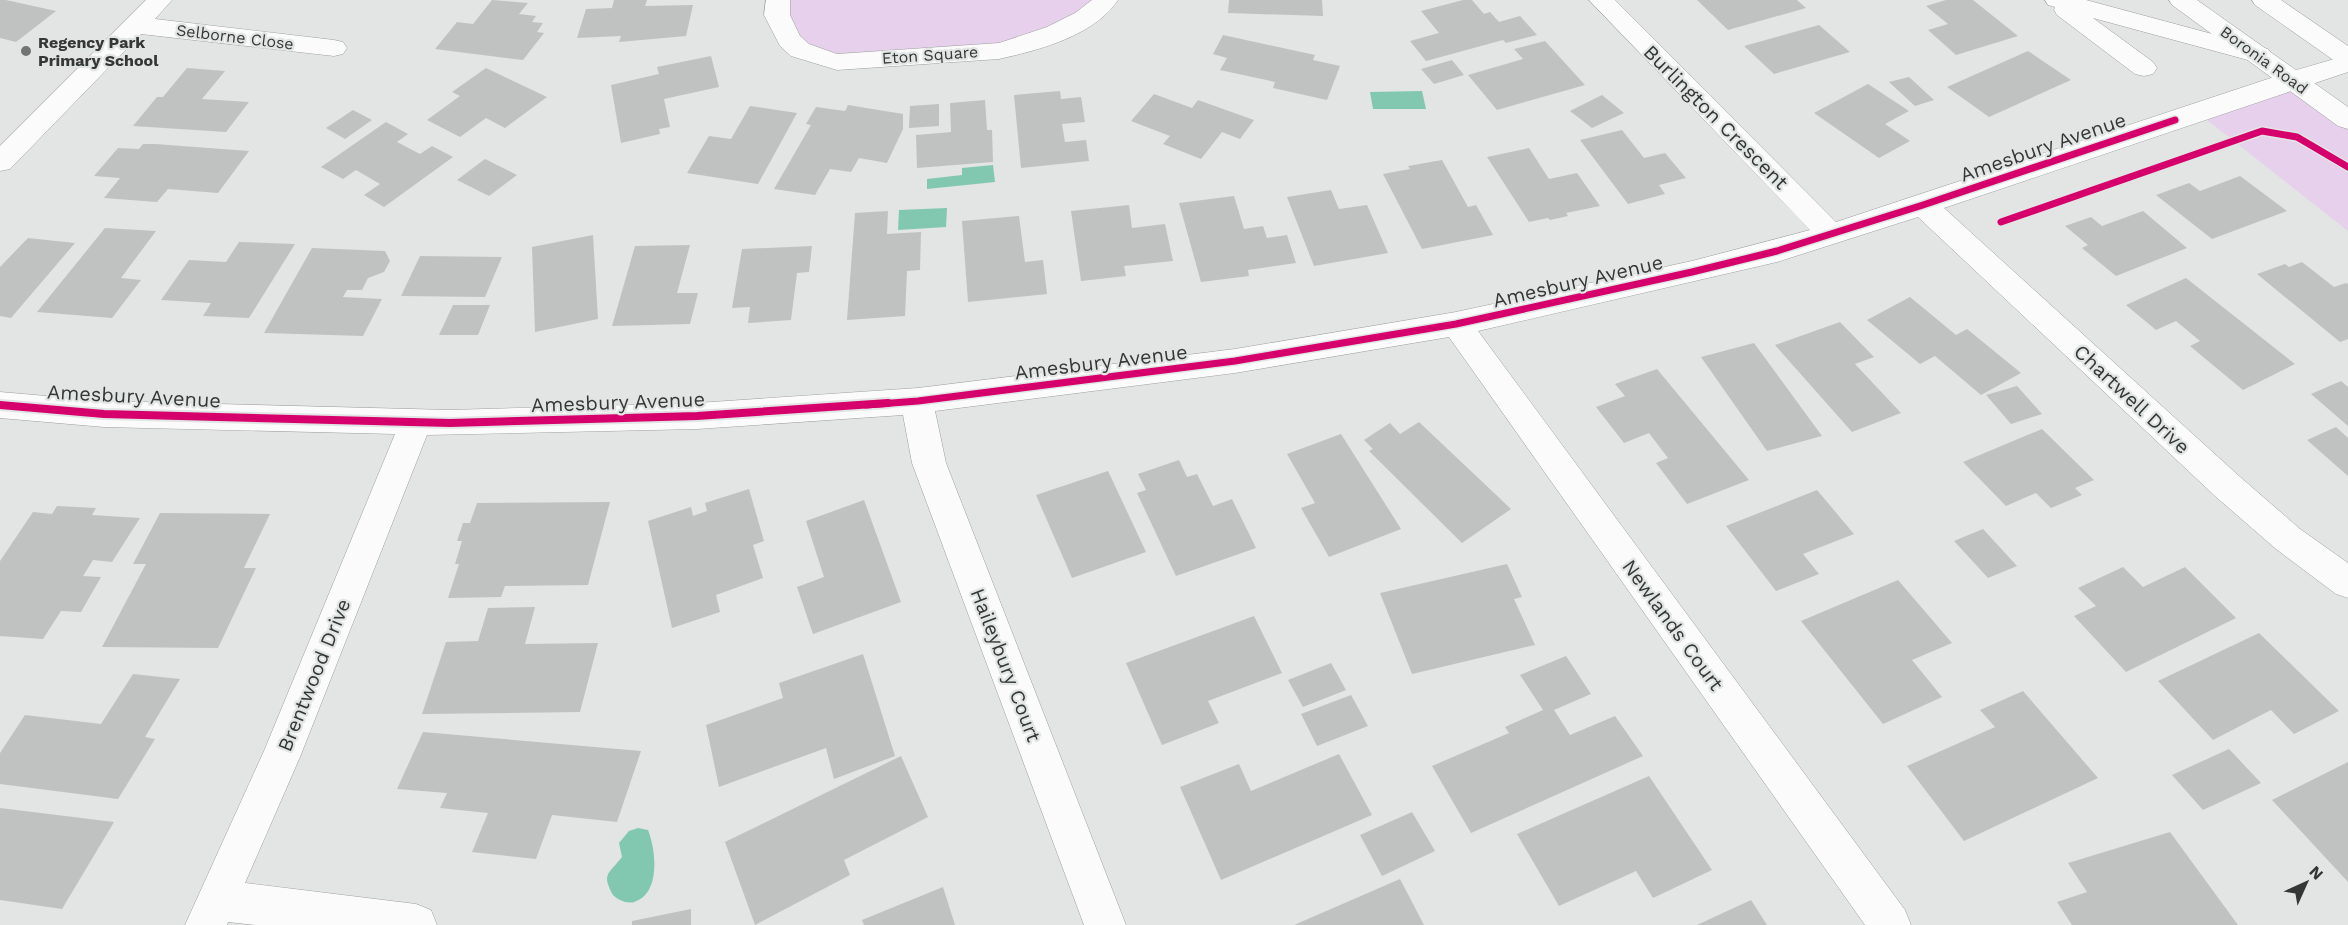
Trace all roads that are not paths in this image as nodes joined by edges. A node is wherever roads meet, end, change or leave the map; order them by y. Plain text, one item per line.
1 (160, 0) edge
2 (778, 0) edge
3 (1106, 0) edge
4 (1601, 0) edge
5 (2055, 0) edge
6 (2181, 0) edge
7 (2264, 0) edge
8 (135, 26) junction
9 (334, 48) dead end
10 (2259, 55) junction
11 (2348, 58) edge
12 (2348, 63) edge
13 (2144, 68) dead end
14 (2292, 80) junction
15 (2348, 120) edge
16 (0, 162) edge
17 (1923, 205) junction
18 (1831, 234) junction
19 (1456, 324) junction
20 (918, 401) junction
21 (0, 405) edge
22 (416, 422) junction
23 (2348, 583) edge
24 (212, 912) edge
25 (416, 925) edge
26 (1105, 925) edge
27 (1890, 925) edge

1 - 8 street
2 - 3 street, Eton Square
4 - 18 street, Burlington Crescent
5 - 10 street
5 - 13 street
6 - 10 street, Boronia Road
7 - 11 street
8 - 9 street, Selborne Close
8 - 16 street
10 - 14 street, Boronia Road
12 - 14 street, Amesbury Avenue
14 - 15 street, Boronia Road
14 - 17 street, Amesbury Avenue
17 - 18 street, Amesbury Avenue
17 - 23 street, Chartwell Drive
18 - 19 street, Amesbury Avenue
19 - 20 street, Amesbury Avenue
19 - 27 street, Newlands Court
20 - 22 street, Amesbury Avenue
20 - 26 street, Haileybury Court
21 - 22 street, Amesbury Avenue
22 - 24 street, Brentwood Drive
24 - 25 street

